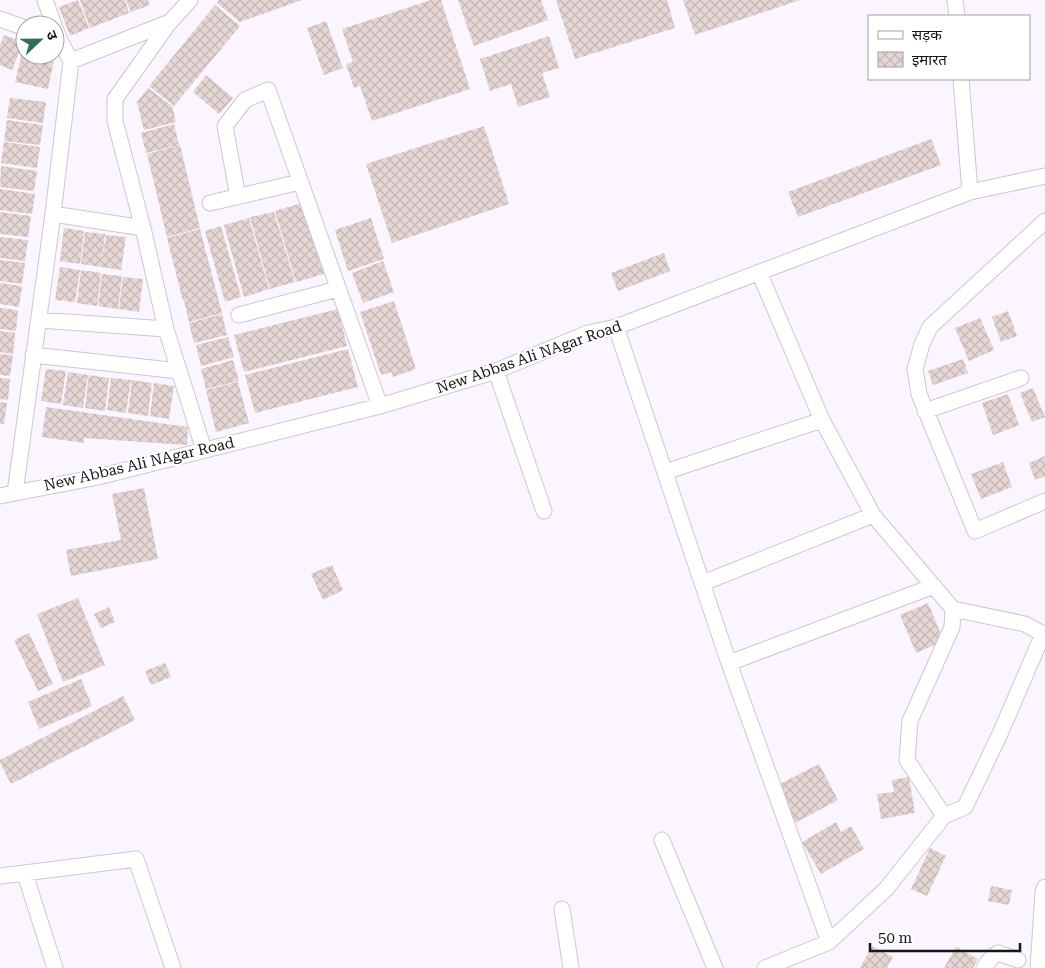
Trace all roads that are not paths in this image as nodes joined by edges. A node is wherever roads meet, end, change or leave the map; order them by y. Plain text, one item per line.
1 (45, 0) edge
2 (190, 0) edge
3 (956, 0) edge
4 (50, 15) edge
5 (957, 15) edge
6 (0, 19) edge
7 (170, 22) junction
8 (15, 24) edge
9 (65, 50) edge
10 (71, 61) junction
11 (962, 80) edge
12 (1045, 176) edge
13 (300, 182) junction
14 (970, 192) junction
15 (238, 197) junction
16 (210, 203) dead end
17 (52, 214) junction
18 (1045, 221) edge
19 (143, 228) junction
20 (759, 272) junction
21 (338, 288) junction
22 (238, 315) dead end
23 (39, 320) junction
24 (616, 327) junction
25 (166, 329) junction
26 (33, 355) junction
27 (496, 370) junction
28 (179, 371) junction
29 (1021, 378) dead end
30 (380, 406) junction
31 (925, 411) junction
32 (822, 420) junction
33 (204, 450) junction
34 (665, 472) junction
35 (15, 493) junction
36 (0, 496) edge
37 (1045, 501) edge
38 (544, 510) dead end
39 (873, 514) junction
40 (703, 584) junction
41 (934, 586) junction
42 (953, 609) junction
43 (729, 663) junction
44 (944, 816) junction
45 (662, 840) dead end
46 (25, 874) junction
47 (0, 876) edge
48 (1045, 887) edge
49 (562, 909) dead end
50 (829, 942) junction
51 (1018, 960) dead end
52 (55, 968) edge
53 (173, 968) edge
54 (571, 968) edge
55 (715, 968) edge
56 (765, 968) edge
57 (984, 968) edge
58 (1038, 968) edge

1 - 4 street
2 - 7 street
3 - 5 street
6 - 8 street
7 - 10 street
7 - 19 street
9 - 10 street
10 - 17 street
11 - 14 street
12 - 14 street, New Abbas Ali NAgar Road
13 - 15 street
13 - 15 street
13 - 21 street
14 - 20 street, New Abbas Ali NAgar Road
15 - 16 street
17 - 19 street
17 - 23 street
18 - 31 street
19 - 25 street
20 - 24 street, New Abbas Ali NAgar Road
20 - 32 street
21 - 22 street
21 - 30 street
23 - 25 street
23 - 26 street
24 - 27 street, New Abbas Ali NAgar Road
24 - 34 street
25 - 28 street
26 - 28 street
26 - 35 street
27 - 30 street, New Abbas Ali NAgar Road
27 - 38 street
28 - 33 street
29 - 31 street
30 - 33 street, New Abbas Ali NAgar Road
31 - 37 street
32 - 34 street
32 - 39 street
33 - 35 street, New Abbas Ali NAgar Road
34 - 40 street
35 - 36 street, New Abbas Ali NAgar Road
39 - 40 street
39 - 41 street
40 - 43 street
41 - 42 street
41 - 43 street
42 - 44 street
42 - 44 street
43 - 50 street
44 - 50 street
45 - 55 street
46 - 47 street
46 - 52 street
46 - 53 street
48 - 58 street
49 - 54 street
50 - 56 street
51 - 57 street

